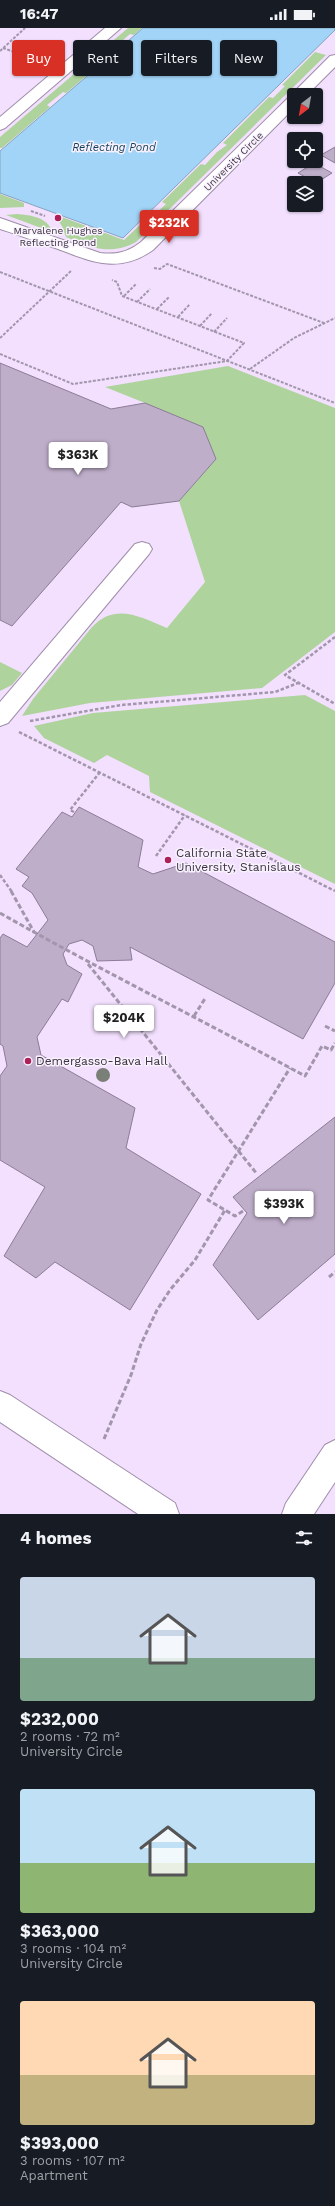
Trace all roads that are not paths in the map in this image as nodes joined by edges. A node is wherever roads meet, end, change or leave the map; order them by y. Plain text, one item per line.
1 (114, 28) edge
2 (335, 59) edge
3 (306, 88) edge
4 (287, 107) edge
5 (0, 125) edge
6 (0, 223) edge
7 (142, 549) dead end
8 (8, 724) edge
9 (0, 1405) edge
10 (335, 1455) edge
11 (164, 1514) edge
12 (297, 1514) edge

1 - 5 street
2 - 3 street
4 - 6 street, University Circle
7 - 8 street
9 - 11 street
10 - 12 street

